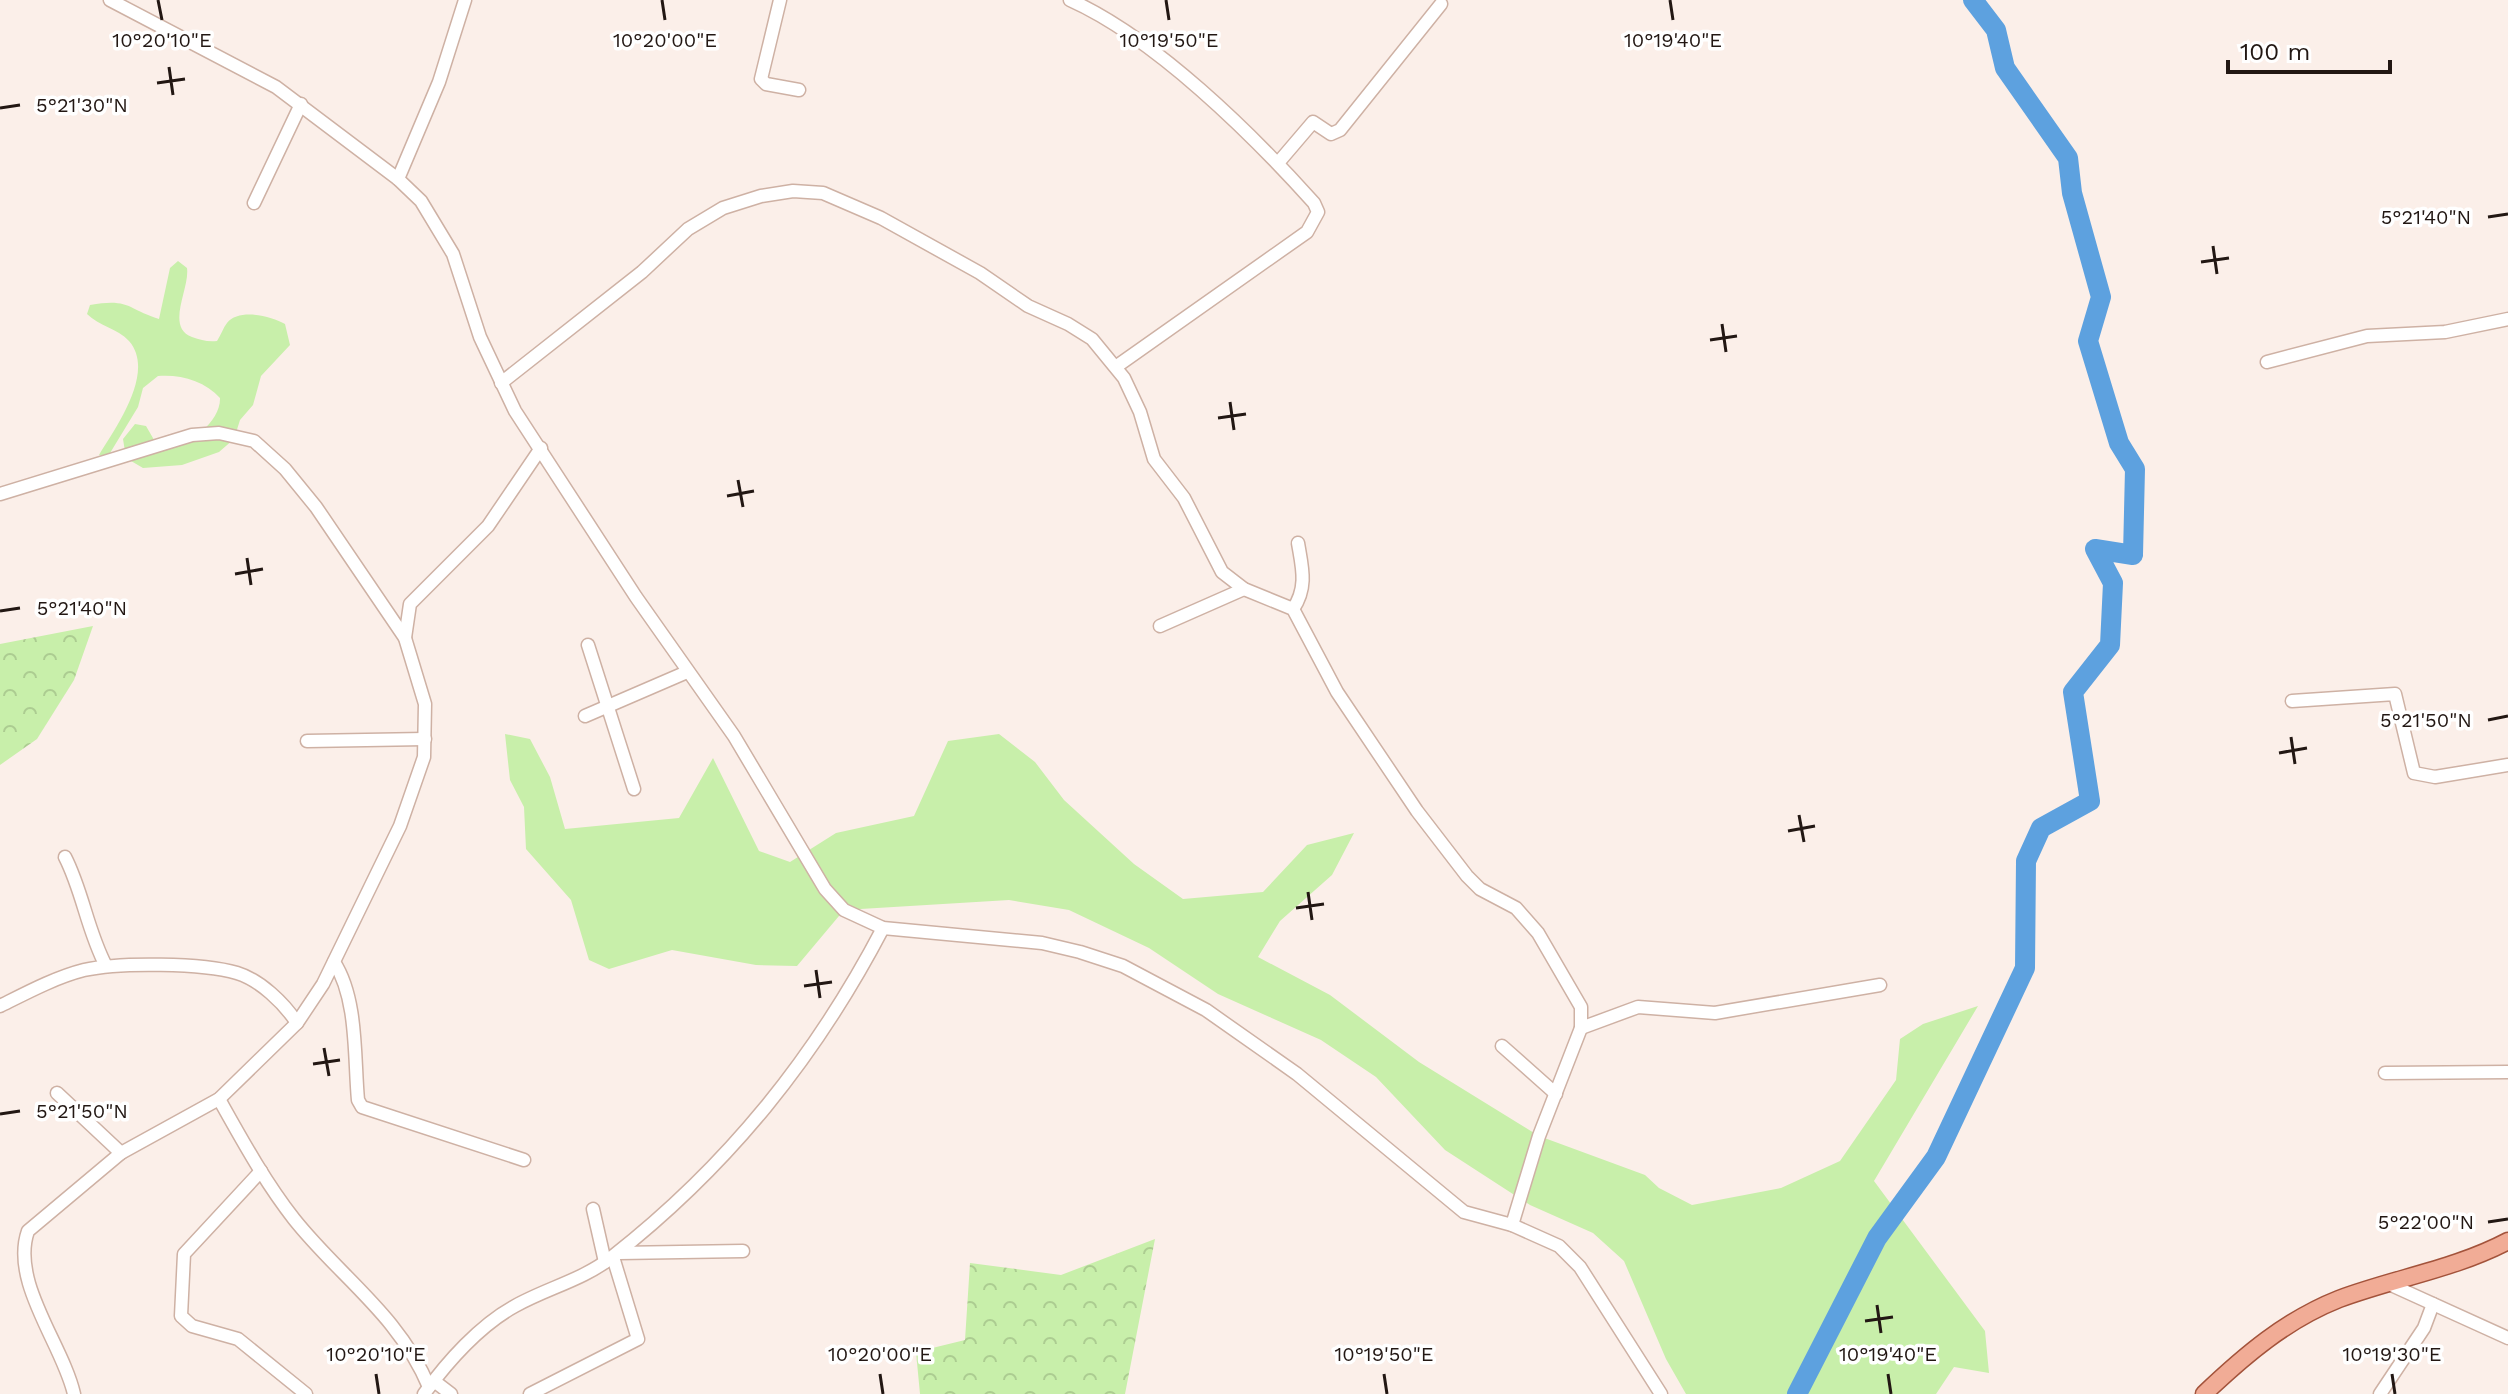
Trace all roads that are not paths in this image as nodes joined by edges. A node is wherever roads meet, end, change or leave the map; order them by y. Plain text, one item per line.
1 (110, 0) edge
2 (465, 0) edge
3 (780, 0) edge
4 (1070, 0) edge
5 (1441, 4) dead end
6 (799, 90) dead end
7 (301, 104) junction
8 (1278, 163) junction
9 (398, 179) junction
10 (254, 203) dead end
11 (2508, 319) edge
12 (2267, 362) dead end
13 (1117, 366) junction
14 (501, 383) junction
15 (541, 448) junction
16 (0, 494) edge
17 (1298, 543) dead end
18 (1244, 589) junction
19 (1293, 609) junction
20 (1160, 626) dead end
21 (405, 638) junction
22 (588, 645) dead end
23 (687, 672) junction
24 (2292, 701) dead end
25 (610, 706) junction
26 (585, 716) dead end
27 (425, 739) junction
28 (307, 741) dead end
29 (2508, 765) edge
30 (634, 789) dead end
31 (65, 857) dead end
32 (883, 928) junction
33 (334, 962) junction
34 (106, 966) junction
35 (1880, 985) dead end
36 (0, 1006) edge
37 (306, 1009) junction
38 (289, 1010) junction
39 (297, 1023) junction
40 (1581, 1028) junction
41 (1502, 1046) dead end
42 (2508, 1072) edge
43 (2385, 1073) dead end
44 (57, 1093) dead end
45 (1556, 1094) junction
46 (219, 1099) junction
47 (121, 1153) junction
48 (524, 1160) dead end
49 (261, 1171) junction
50 (593, 1209) dead end
51 (1512, 1225) junction
52 (2508, 1241) edge
53 (743, 1251) dead end
54 (611, 1257) junction
55 (2389, 1284) junction
56 (2433, 1304) junction
57 (2508, 1338) edge
58 (429, 1387) edge
59 (74, 1394) edge
60 (306, 1394) edge
61 (451, 1394) edge
62 (530, 1394) edge
63 (1661, 1394) edge
64 (2204, 1394) edge
65 (2380, 1394) edge

1 - 7 street
2 - 9 street
3 - 6 street
4 - 8 street
5 - 8 street
7 - 9 street
7 - 10 street
8 - 13 street
9 - 14 street
11 - 12 street
13 - 14 street
13 - 18 street
14 - 15 street
15 - 21 street
15 - 23 street
16 - 21 street
17 - 19 street
18 - 19 street
18 - 20 street
19 - 40 street
21 - 27 street
22 - 25 street
23 - 25 street
23 - 32 street
24 - 29 street
25 - 26 street
25 - 30 street
27 - 28 street
27 - 33 street
31 - 34 street
32 - 51 street
32 - 54 street
33 - 37 street
33 - 48 street
34 - 36 street
34 - 38 street
35 - 40 street
37 - 38 street
37 - 39 street
38 - 39 street
39 - 46 street
40 - 45 street
41 - 45 street
42 - 43 street
44 - 47 street
45 - 51 street
46 - 47 street
46 - 49 street
47 - 59 street
49 - 58 street
49 - 60 street
50 - 54 street
51 - 63 street
52 - 55 main road
53 - 54 street
54 - 58 street
54 - 62 street
55 - 56 street
55 - 64 main road
56 - 57 street
56 - 65 street
58 - 61 street

